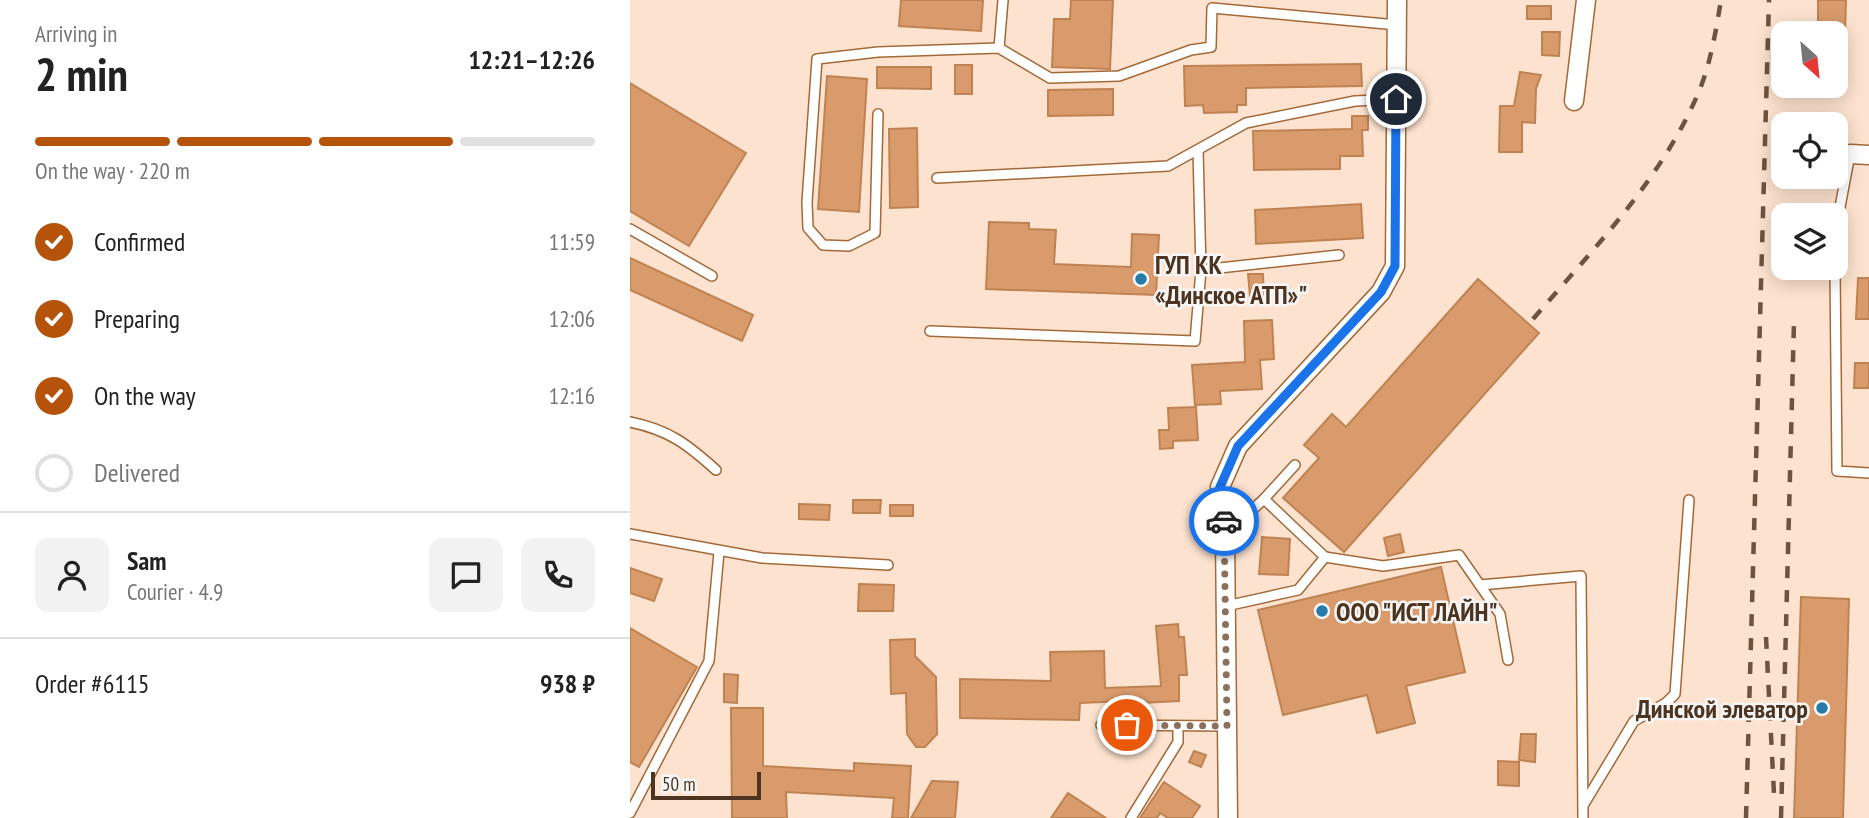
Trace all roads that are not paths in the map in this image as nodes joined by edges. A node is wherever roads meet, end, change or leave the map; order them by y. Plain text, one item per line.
1 (1003, 0) edge
2 (1397, 0) edge
3 (1586, 0) edge
4 (1397, 25) junction
5 (999, 48) junction
6 (1396, 99) junction
7 (1574, 101) dead end
8 (878, 114) dead end
9 (1198, 150) junction
10 (1850, 154) joint
11 (1869, 155) edge
12 (937, 178) dead end
13 (1841, 203) edge
14 (630, 229) edge
15 (1339, 255) dead end
16 (1201, 270) junction
17 (712, 276) dead end
18 (1835, 280) edge
19 (930, 331) dead end
20 (630, 422) edge
21 (1295, 465) dead end
22 (716, 470) dead end
23 (1869, 473) edge
24 (1264, 499) junction
25 (1689, 500) dead end
26 (630, 534) edge
27 (1225, 536) junction
28 (719, 552) junction
29 (1325, 557) junction
30 (888, 565) dead end
31 (1480, 585) junction
32 (1226, 606) junction
33 (1507, 660) dead end
34 (1101, 725) dead end
35 (1178, 726) junction
36 (1227, 726) junction
37 (1583, 806) junction
38 (630, 813) edge
39 (1131, 818) edge
40 (1228, 818) edge
41 (1583, 818) edge

1 - 5 lane
2 - 4 street
3 - 7 street
4 - 5 lane
4 - 6 street
5 - 8 lane
6 - 9 lane
6 - 27 street
9 - 12 lane
9 - 16 lane
10 - 11 street
10 - 13 lane
14 - 17 lane
15 - 16 lane
16 - 19 lane
18 - 23 lane
20 - 22 lane
21 - 24 lane
24 - 27 lane
24 - 29 lane
25 - 37 lane
26 - 28 lane
27 - 32 street
28 - 30 lane
28 - 38 lane
29 - 31 lane
29 - 32 lane
31 - 33 lane
31 - 37 lane
32 - 36 street
34 - 35 lane
35 - 36 lane
35 - 39 lane
36 - 40 street
37 - 41 lane

